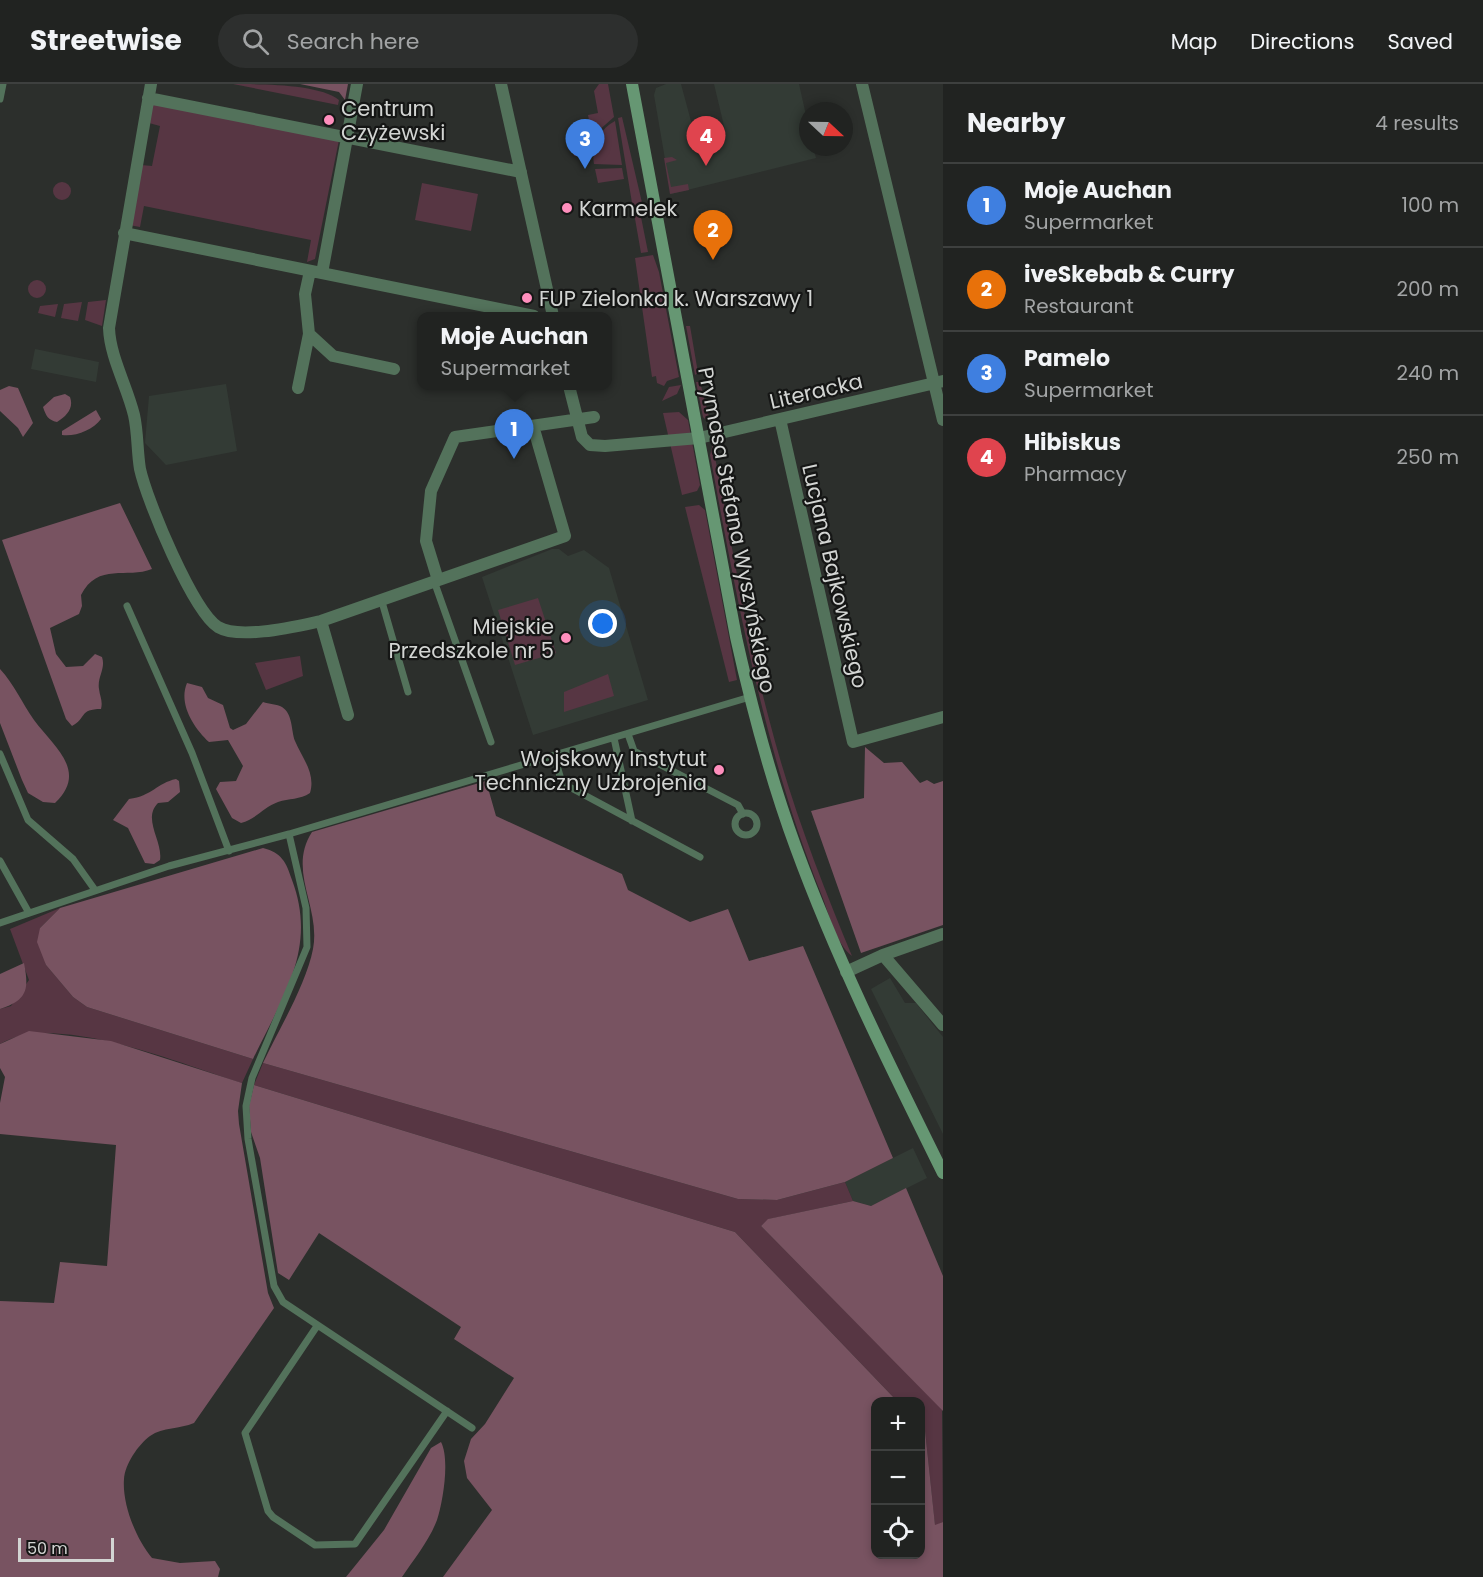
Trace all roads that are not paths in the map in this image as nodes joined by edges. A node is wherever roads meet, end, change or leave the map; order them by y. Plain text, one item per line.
1 (3, 84) edge
2 (357, 84) edge
3 (501, 84) edge
4 (632, 84) edge
5 (862, 84) edge
6 (150, 91) edge
7 (0, 99) edge
8 (346, 139) junction
9 (521, 172) junction
10 (124, 233) junction
11 (316, 272) junction
12 (514, 312) edge
13 (552, 312) edge
14 (309, 334) junction
15 (394, 369) dead end
16 (939, 382) edge
17 (298, 388) dead end
18 (571, 390) edge
19 (594, 417) dead end
20 (780, 419) junction
21 (578, 420) junction
22 (943, 420) edge
23 (532, 426) junction
24 (699, 438) junction
25 (436, 581) junction
26 (382, 602) junction
27 (127, 606) dead end
28 (321, 621) junction
29 (408, 692) dead end
30 (750, 697) junction
31 (348, 715) dead end
32 (943, 717) edge
33 (628, 734) junction
34 (614, 738) junction
35 (491, 742) dead end
36 (0, 754) edge
37 (554, 755) junction
38 (743, 814) dead end
39 (632, 821) junction
40 (289, 834) junction
41 (229, 851) junction
42 (700, 857) dead end
43 (0, 861) edge
44 (95, 890) junction
45 (29, 912) junction
46 (0, 923) edge
47 (943, 934) edge
48 (883, 955) junction
49 (846, 972) junction
50 (943, 1025) edge
51 (943, 1173) edge
52 (317, 1326) junction
53 (447, 1411) junction
54 (472, 1428) dead end

1 - 7 lane
2 - 8 street
3 - 9 street
4 - 24 main road, Prymasa Stefana Wyszyńskiego
5 - 16 street
6 - 8 street
6 - 10 street
8 - 9 street
8 - 11 street
9 - 13 street
10 - 11 street
10 - 28 street
11 - 12 street
11 - 14 street
14 - 15 street
14 - 17 street
16 - 20 street, Literacka
16 - 22 street
18 - 21 street
19 - 21 street
20 - 24 street, Literacka
20 - 32 street, Lucjana Bajkowskiego
21 - 23 street
21 - 24 street, Literacka
23 - 25 street
23 - 25 street
24 - 30 main road, Prymasa Stefana Wyszyńskiego
25 - 26 street
25 - 35 lane
26 - 28 street
26 - 29 lane
27 - 41 lane
28 - 31 street
30 - 33 lane
30 - 49 main road, Prymasa Stefana Wyszyńskiego
33 - 34 lane
33 - 38 lane
34 - 37 lane
34 - 39 lane
36 - 44 lane
37 - 39 lane
37 - 40 lane
39 - 42 lane
40 - 41 lane
40 - 52 lane
41 - 44 lane
43 - 45 lane
44 - 45 lane
45 - 46 lane
47 - 48 street
48 - 49 street
48 - 50 street
49 - 51 main road, Prymasa Stefana Wyszyńskiego
52 - 53 lane
52 - 53 lane
53 - 54 lane

